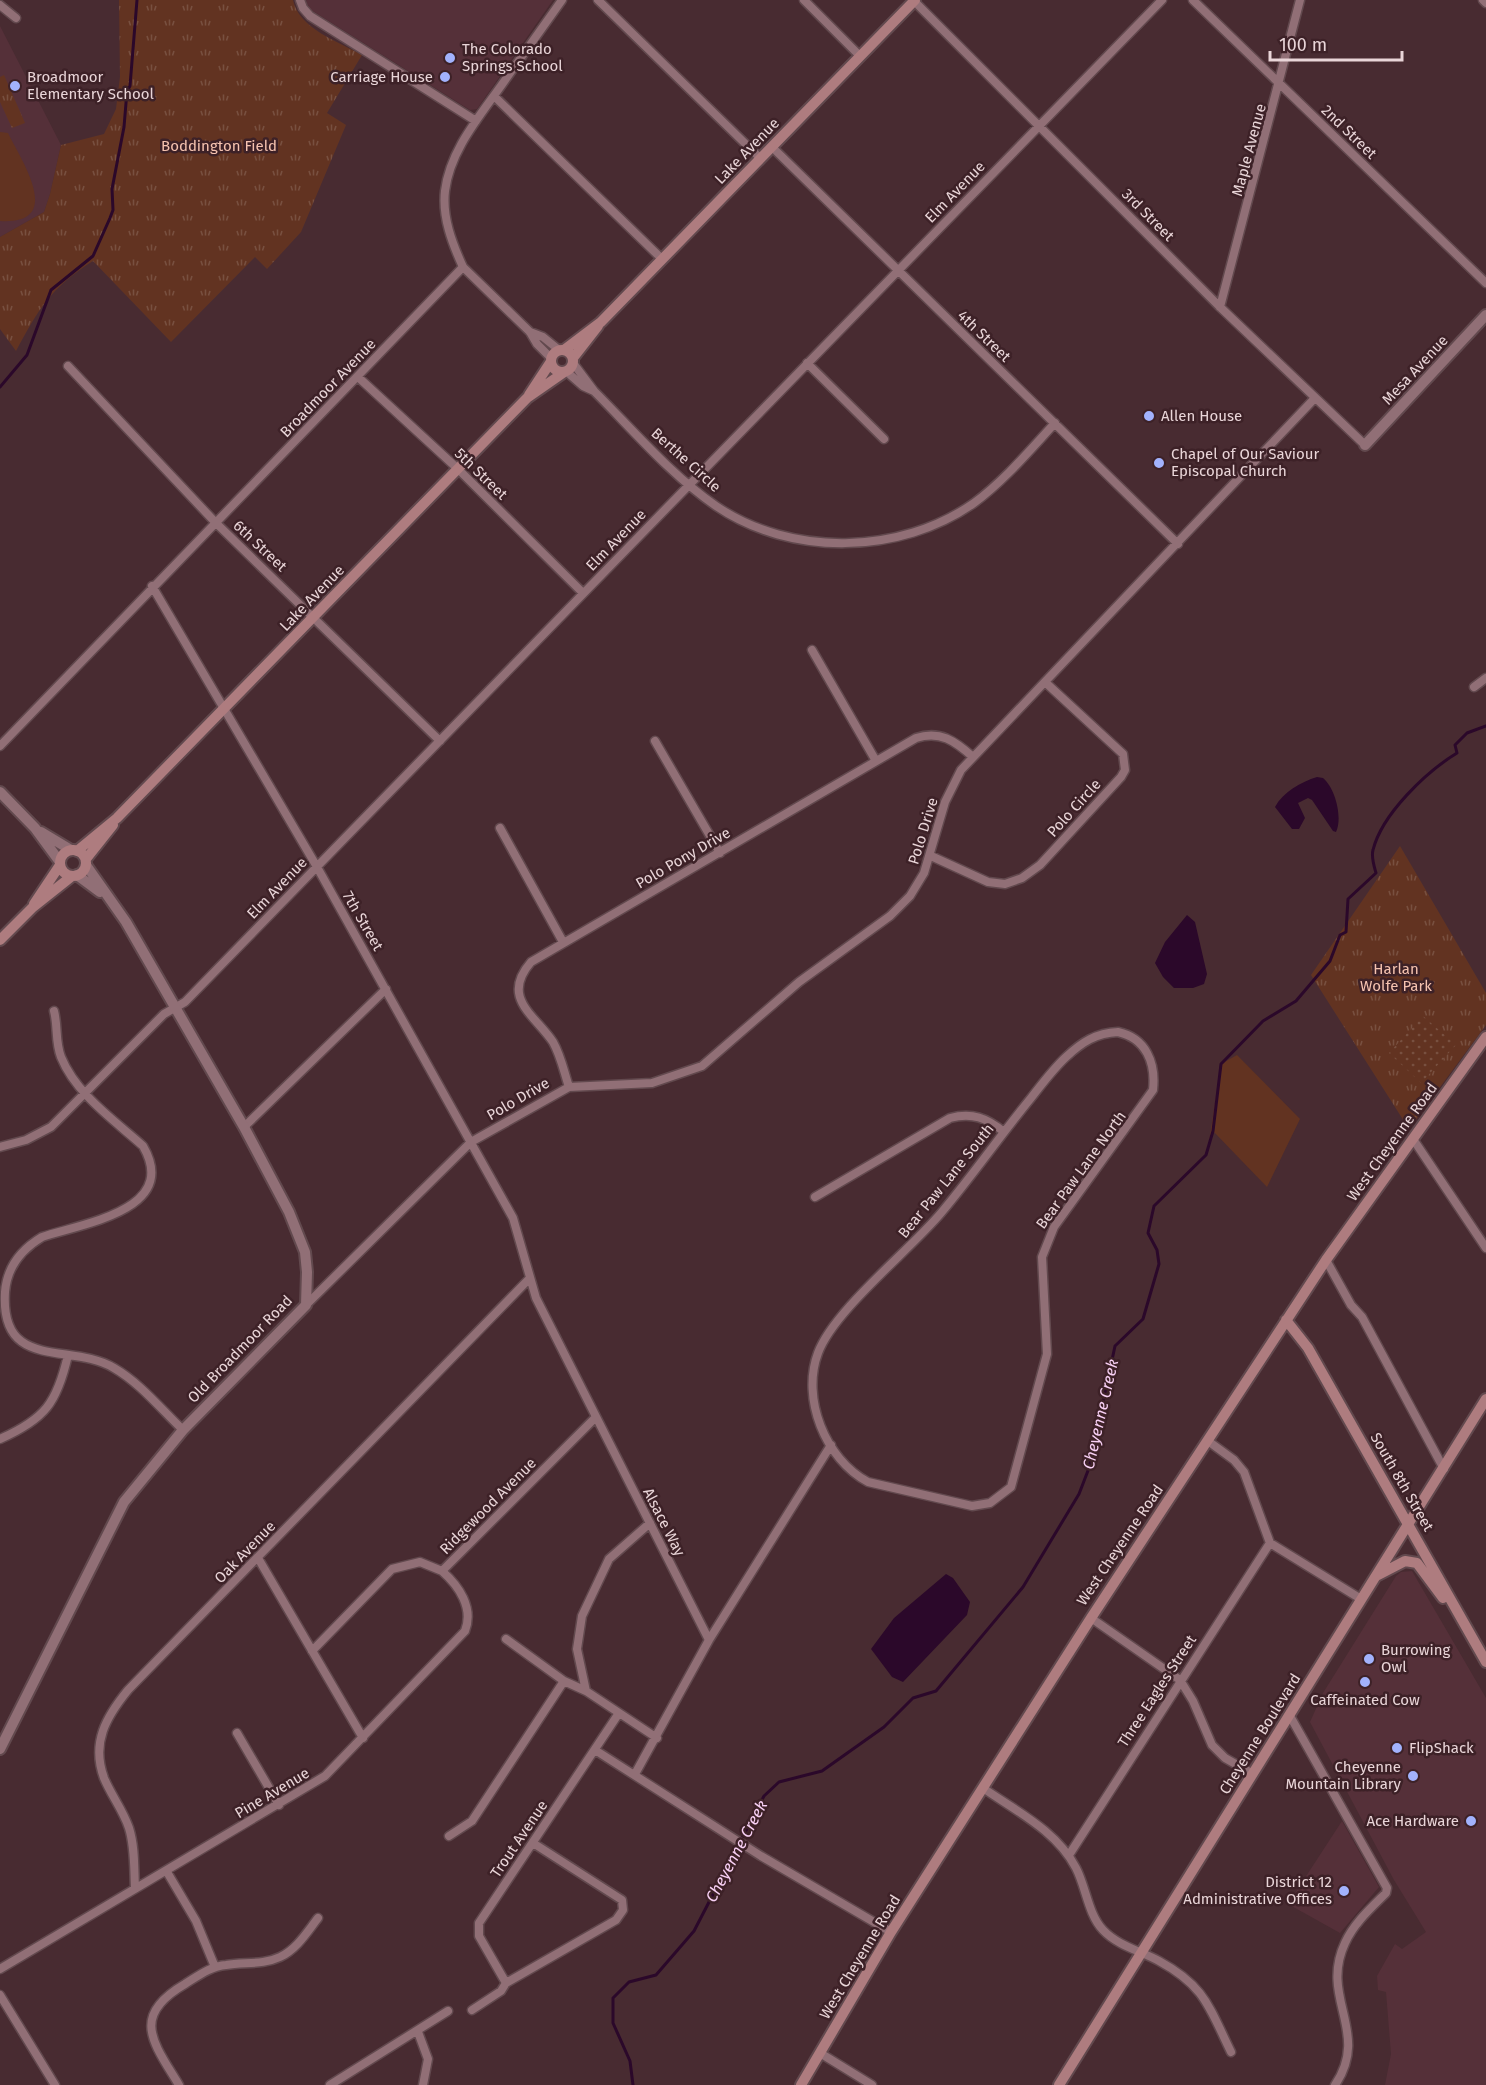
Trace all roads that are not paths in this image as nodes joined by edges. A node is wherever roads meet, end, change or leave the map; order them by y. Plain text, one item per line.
1 (300, 0) edge
2 (562, 0) edge
3 (598, 0) edge
4 (804, 0) edge
5 (1162, 0) edge
6 (1193, 0) edge
7 (1300, 0) edge
8 (1483, 0) edge
9 (914, 1) edge
10 (1486, 3) edge
11 (0, 5) edge
12 (16, 18) dead end
13 (860, 56) junction
14 (1280, 84) junction
15 (494, 96) junction
16 (476, 122) junction
17 (1039, 126) junction
18 (772, 147) junction
19 (760, 159) junction
20 (662, 259) junction
21 (462, 267) junction
22 (898, 270) junction
23 (1486, 283) edge
24 (1221, 307) junction
25 (1486, 315) edge
26 (600, 323) junction
27 (556, 355) junction
28 (807, 363) junction
29 (68, 366) dead end
30 (569, 366) junction
31 (358, 377) junction
32 (527, 398) junction
33 (1315, 398) junction
34 (1055, 423) junction
35 (884, 439) dead end
36 (1365, 445) joint
37 (458, 469) junction
38 (689, 484) junction
39 (215, 522) junction
40 (1178, 544) junction
41 (152, 586) junction
42 (583, 593) junction
43 (314, 616) junction
44 (812, 650) dead end
45 (1486, 678) edge
46 (1046, 682) junction
47 (1474, 687) dead end
48 (225, 708) junction
49 (440, 741) junction
50 (656, 741) dead end
51 (0, 746) edge
52 (973, 757) junction
53 (876, 761) junction
54 (0, 792) edge
55 (117, 818) junction
56 (34, 828) junction
57 (500, 828) dead end
58 (74, 850) junction
59 (720, 853) junction
60 (931, 856) junction
61 (86, 862) junction
62 (60, 863) junction
63 (317, 867) junction
64 (74, 876) junction
65 (105, 895) junction
66 (33, 907) junction
67 (0, 940) edge
68 (563, 942) junction
69 (386, 989) junction
70 (174, 1009) junction
71 (54, 1011) dead end
72 (1126, 1034) joint
73 (1486, 1037) edge
74 (569, 1087) junction
75 (85, 1094) junction
76 (244, 1127) junction
77 (1004, 1132) junction
78 (1413, 1139) junction
79 (471, 1142) junction
80 (0, 1147) edge
81 (815, 1197) dead end
82 (1486, 1248) edge
83 (1326, 1260) junction
84 (529, 1279) junction
85 (306, 1305) junction
86 (1286, 1320) junction
87 (68, 1355) junction
88 (1486, 1399) edge
89 (595, 1418) junction
90 (183, 1430) junction
91 (0, 1439) edge
92 (1208, 1441) junction
93 (831, 1445) junction
94 (1443, 1469) junction
95 (650, 1523) junction
96 (1408, 1524) junction
97 (1270, 1543) junction
98 (258, 1558) junction
99 (442, 1571) junction
100 (1376, 1577) junction
101 (1361, 1599) junction
102 (1453, 1604) junction
103 (1090, 1618) junction
104 (506, 1639) dead end
105 (709, 1640) junction
106 (312, 1651) junction
107 (1486, 1662) edge
108 (1180, 1680) junction
109 (564, 1681) junction
110 (586, 1691) junction
111 (619, 1713) junction
112 (1290, 1716) junction
113 (237, 1732) dead end
114 (363, 1738) junction
115 (657, 1738) junction
116 (0, 1749) edge
117 (595, 1750) junction
118 (635, 1774) junction
119 (1253, 1774) junction
120 (983, 1788) junction
121 (279, 1805) junction
122 (449, 1836) dead end
123 (533, 1843) junction
124 (1069, 1855) junction
125 (167, 1872) junction
126 (135, 1888) junction
127 (318, 1918) dead end
128 (891, 1932) junction
129 (1140, 1953) junction
130 (215, 1967) junction
131 (0, 1969) edge
132 (506, 1983) junction
133 (0, 1995) edge
134 (472, 2010) dead end
135 (448, 2011) dead end
136 (418, 2032) junction
137 (1231, 2052) dead end
138 (820, 2053) junction
139 (55, 2085) edge
140 (179, 2085) edge
141 (330, 2085) edge
142 (423, 2085) edge
143 (801, 2085) edge
144 (872, 2085) edge
145 (1059, 2085) edge
146 (1335, 2085) edge

1 - 16 street
2 - 15 street
3 - 19 street
4 - 13 street
5 - 17 street, Elm Avenue
6 - 14 street, 2nd Street
7 - 14 street, Maple Avenue
8 - 10 street
9 - 13 main road, Lake Avenue
9 - 17 street, 3rd Street
11 - 12 street
13 - 18 main road, Lake Avenue
14 - 23 street, 2nd Street
14 - 24 street, Maple Avenue
15 - 16 street
15 - 20 street
16 - 21 street
17 - 22 street, Elm Avenue
17 - 24 street, 3rd Street
18 - 19 main road, Lake Avenue
18 - 22 street, 4th Street
19 - 20 main road, Lake Avenue
20 - 26 main road, Lake Avenue
21 - 27 street
21 - 31 street, Broadmoor Avenue
22 - 28 street, Elm Avenue
22 - 34 street, 4th Street
24 - 33 street, 3rd Street
25 - 36 street, Mesa Avenue
26 - 27 main road, Lake Avenue
26 - 30 main road, Lake Avenue
27 - 30 main road
27 - 30 main road
27 - 32 main road, Lake Avenue
28 - 35 street
28 - 38 street, Elm Avenue
29 - 39 street, 6th Street
30 - 32 main road, Lake Avenue
30 - 38 street, Berthe Circle
31 - 37 street, 5th Street
31 - 39 street, Broadmoor Avenue
32 - 37 main road, Lake Avenue
33 - 36 street, 3rd Street
33 - 40 street, Polo Drive
34 - 38 street, Berthe Circle
34 - 40 street, 4th Street
37 - 42 street, 5th Street
37 - 43 main road, Lake Avenue
38 - 42 street, Elm Avenue
39 - 41 street, Broadmoor Avenue
39 - 43 street, 6th Street
40 - 46 street, Polo Drive
41 - 48 street, 7th Street
41 - 51 street, Broadmoor Avenue
42 - 49 street, Elm Avenue
43 - 48 main road, Lake Avenue
43 - 49 street, 6th Street
44 - 53 street
45 - 47 street
46 - 52 street, Polo Drive
46 - 60 street, Polo Circle
48 - 55 main road, Lake Avenue
48 - 63 street, 7th Street
49 - 63 street, Elm Avenue
50 - 59 street
52 - 53 street, Polo Pony Drive
52 - 60 street, Polo Drive
53 - 59 street, Polo Pony Drive
54 - 56 street
55 - 58 main road, Lake Avenue
55 - 61 main road, Lake Avenue
56 - 58 street
56 - 62 street
57 - 68 street
58 - 61 main road
58 - 62 main road
59 - 68 street, Polo Pony Drive
60 - 74 street, Polo Drive
61 - 64 main road
61 - 65 street, Old Broadmoor Road
62 - 64 main road
62 - 66 main road
63 - 69 street, 7th Street
63 - 70 street, Elm Avenue
64 - 65 street, Old Broadmoor Road
64 - 66 main road
65 - 70 street, Old Broadmoor Road
66 - 67 main road
68 - 74 street, Polo Pony Drive
69 - 76 street
69 - 79 street, 7th Street
70 - 75 street, Elm Avenue
70 - 76 street, Old Broadmoor Road
71 - 75 street
72 - 77 street, Bear Paw Lane South
72 - 93 street, Bear Paw Lane North
73 - 78 main road, West Cheyenne Road
74 - 79 street, Polo Drive
75 - 80 street, Elm Avenue
75 - 87 street
76 - 85 street, Old Broadmoor Road
77 - 81 street
77 - 93 street, Bear Paw Lane South
78 - 82 street
78 - 83 main road, West Cheyenne Road
79 - 84 street, 7th Street
79 - 85 street, Polo Drive
83 - 86 main road, West Cheyenne Road
83 - 94 street
84 - 89 street, Alsace Way
84 - 98 street, Oak Avenue
85 - 90 street, Old Broadmoor Road
86 - 92 main road, West Cheyenne Road
86 - 96 main road, South 8th Street
87 - 90 street
87 - 91 street
88 - 94 main road, Cheyenne Boulevard
89 - 95 street, Alsace Way
89 - 99 street, Ridgewood Avenue
90 - 116 street, Old Broadmoor Road
92 - 97 street
92 - 103 main road, West Cheyenne Road
93 - 105 street
94 - 96 main road, Cheyenne Boulevard
95 - 105 street, Alsace Way
95 - 110 street
96 - 100 main road, Cheyenne Boulevard
96 - 102 main road, South 8th Street
97 - 101 street
97 - 108 street, Three Eagles Street
98 - 106 street
98 - 126 street, Oak Avenue
99 - 106 street, Ridgewood Avenue
99 - 114 street, Pine Avenue
100 - 101 main road, Cheyenne Boulevard
100 - 102 main road
101 - 112 main road, Cheyenne Boulevard
102 - 107 main road, South 8th Street
103 - 108 street
103 - 120 main road, West Cheyenne Road
104 - 109 street
105 - 115 street
106 - 114 street
108 - 119 street
108 - 124 street, Three Eagles Street
109 - 110 street
109 - 122 street
110 - 111 street
111 - 115 street
111 - 117 street, Trout Avenue
112 - 119 main road, Cheyenne Boulevard
112 - 146 street
113 - 121 street
114 - 121 street, Pine Avenue
115 - 118 street
117 - 118 street
117 - 123 street, Trout Avenue
118 - 128 street
119 - 129 main road, Cheyenne Boulevard
120 - 124 street
120 - 128 main road, West Cheyenne Road
121 - 125 street, Pine Avenue
123 - 132 street, Trout Avenue
123 - 132 street
124 - 129 street
125 - 126 street, Pine Avenue
125 - 130 street
126 - 131 street, Pine Avenue
127 - 130 street
128 - 138 main road, West Cheyenne Road
129 - 137 street
129 - 145 main road, Cheyenne Boulevard
130 - 140 street
132 - 134 street
133 - 139 street
135 - 136 street
136 - 141 street
136 - 142 street
138 - 143 main road, West Cheyenne Road
138 - 144 street

